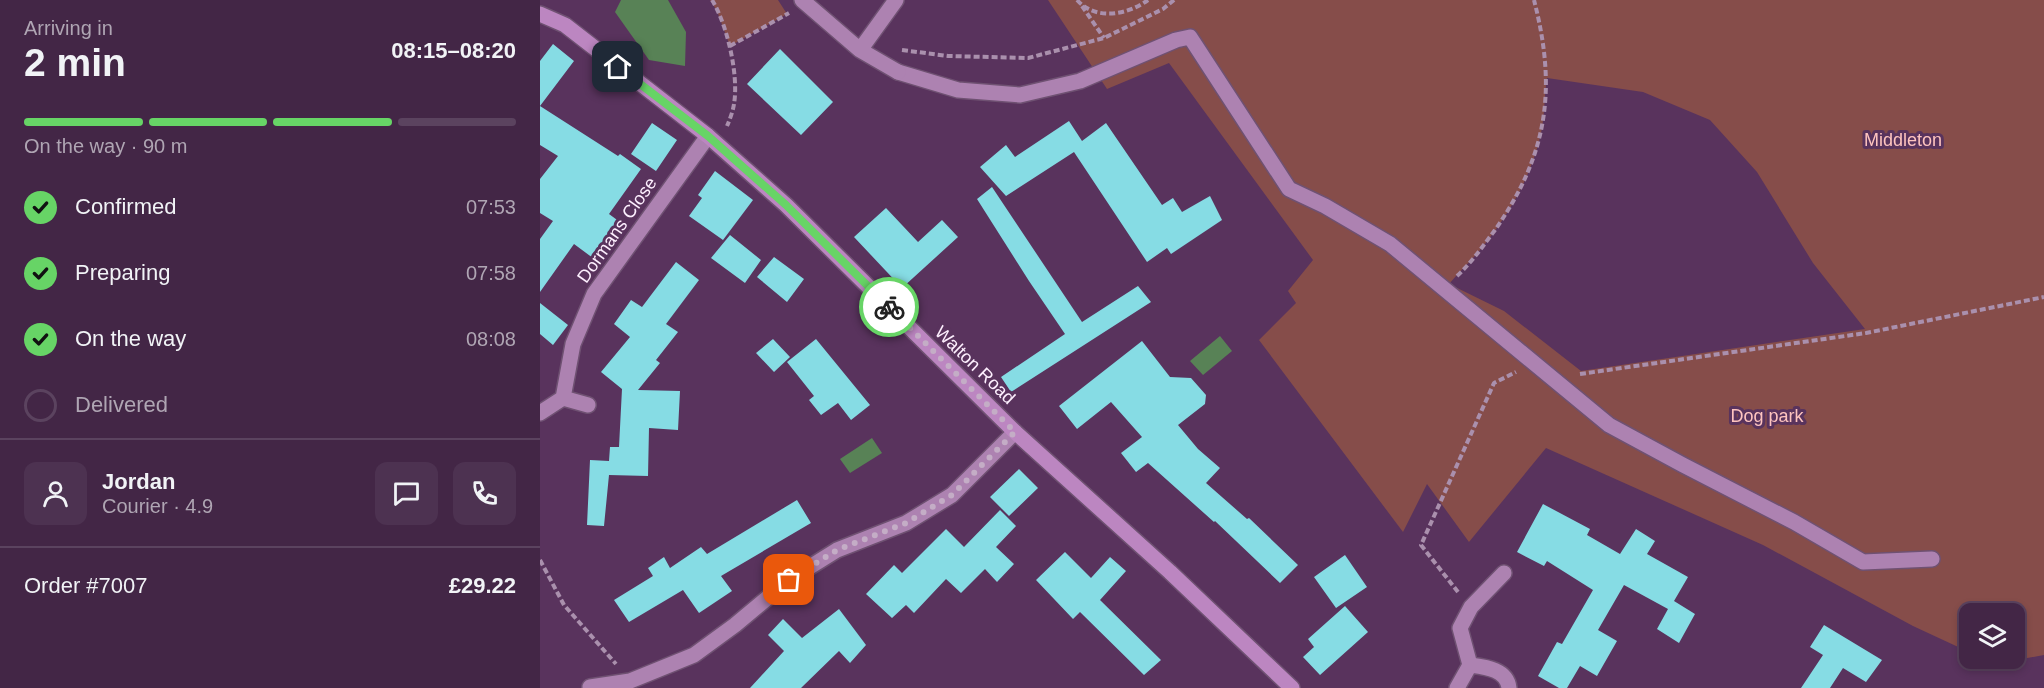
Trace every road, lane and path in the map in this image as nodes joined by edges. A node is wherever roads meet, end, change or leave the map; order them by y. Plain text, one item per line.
1 (712, 0) edge
2 (896, 0) edge
3 (1078, 0) edge
4 (1148, 0) edge
5 (1174, 0) edge
6 (1534, 0) edge
7 (804, 2) edge
8 (1082, 6) junction
9 (540, 14) edge
10 (1104, 38) junction
11 (730, 46) junction
12 (860, 50) junction
13 (713, 141) junction
14 (1444, 288) junction
15 (2044, 297) edge
16 (1537, 363) junction
17 (563, 398) junction
18 (588, 405) dead end
19 (540, 413) edge
20 (1015, 432) junction
21 (1932, 559) dead end
22 (540, 560) edge
23 (1504, 573) dead end
24 (1471, 607) junction
25 (1470, 665) junction
26 (630, 681) junction
27 (590, 687) edge
28 (1292, 688) edge
29 (1457, 688) edge
30 (1509, 688) edge

1 - 11 path
2 - 12 street
3 - 8 path
4 - 8 path
5 - 10 path
6 - 14 path
7 - 11 path
7 - 12 street
8 - 10 path
9 - 13 street, Walton Road
10 - 12 path
11 - 13 path
12 - 14 street
13 - 17 street, Dormans Close
13 - 20 street, Walton Road
14 - 16 street
15 - 16 path
16 - 21 street
16 - 24 path
17 - 18 street
17 - 19 street
20 - 26 street
20 - 28 street, Walton Road
22 - 26 path
23 - 24 street
24 - 25 street
25 - 29 street
25 - 30 street
26 - 27 street

